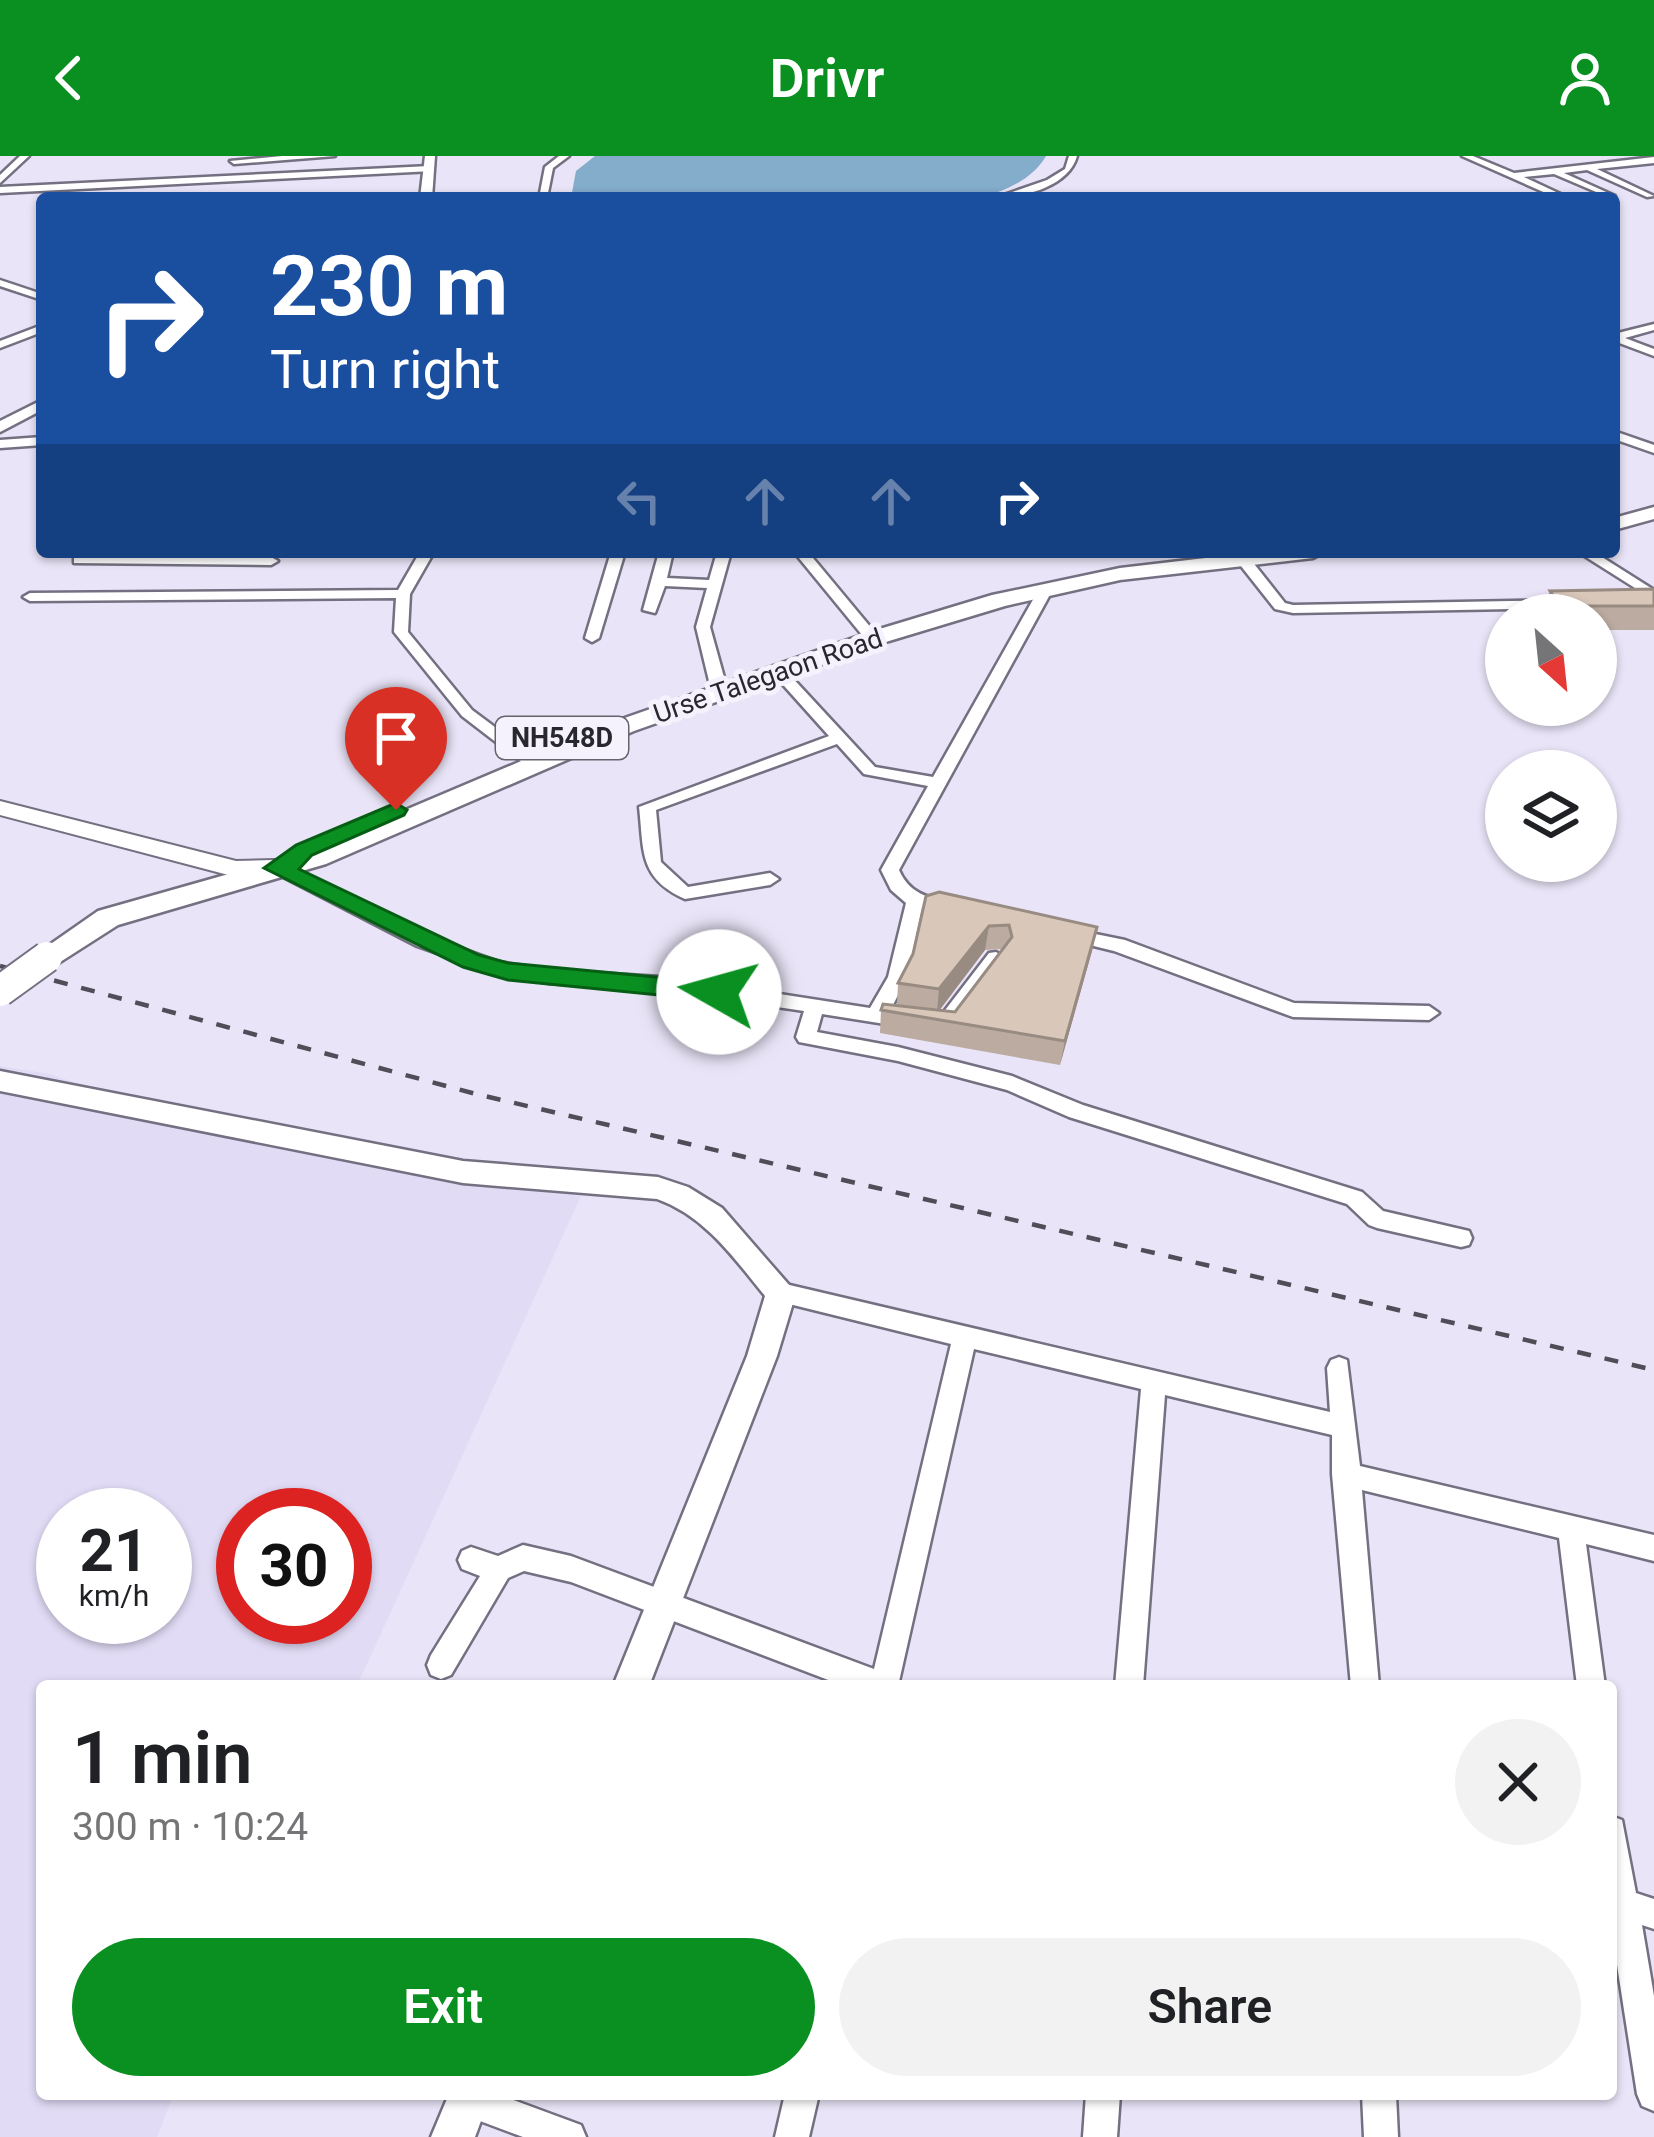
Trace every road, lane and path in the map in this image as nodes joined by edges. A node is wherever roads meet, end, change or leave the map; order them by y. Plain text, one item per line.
1 (25, 156) edge
2 (331, 156) edge
3 (355, 156) edge
4 (565, 156) edge
5 (1072, 156) edge
6 (1487, 156) edge
7 (1469, 157) edge
8 (234, 158) edge
9 (1652, 161) edge
10 (430, 162) edge
11 (1587, 167) junction
12 (356, 171) junction
13 (1556, 172) junction
14 (232, 176) junction
15 (1513, 176) junction
16 (0, 180) edge
17 (0, 190) edge
18 (427, 192) edge
19 (544, 192) edge
20 (1018, 192) edge
21 (1551, 192) edge
22 (1599, 192) edge
23 (1652, 195) edge
24 (1620, 198) edge
25 (0, 284) edge
26 (36, 295) edge
27 (1654, 328) edge
28 (36, 330) edge
29 (1620, 336) edge
30 (1620, 339) edge
31 (0, 345) edge
32 (1654, 353) edge
33 (36, 407) edge
34 (1, 426) edge
35 (1620, 439) edge
36 (36, 441) edge
37 (0, 444) edge
38 (1654, 449) edge
39 (1654, 513) edge
40 (1620, 522) edge
41 (80, 558) edge
42 (270, 558) edge
43 (424, 558) edge
44 (616, 558) edge
45 (665, 558) edge
46 (722, 558) edge
47 (806, 558) edge
48 (1240, 558) edge
49 (1253, 558) edge
50 (1594, 558) edge
51 (659, 582) junction
52 (716, 584) junction
53 (1046, 589) junction
54 (274, 594) junction
55 (403, 594) junction
56 (58, 596) junction
57 (30, 597) dead end
58 (1654, 600) edge
59 (1630, 604) edge
60 (1485, 606) edge
61 (650, 610) dead end
62 (877, 637) junction
63 (592, 638) dead end
64 (782, 675) junction
65 (717, 682) junction
66 (839, 738) junction
67 (528, 759) junction
68 (938, 784) junction
69 (0, 808) edge
70 (290, 860) junction
71 (770, 879) dead end
72 (915, 901) junction
73 (983, 916) edge
74 (1051, 930) edge
75 (996, 958) edge
76 (0, 991) edge
77 (815, 1006) junction
78 (1430, 1013) dead end
79 (875, 1016) junction
80 (0, 1081) edge
81 (1461, 1238) dead end
82 (782, 1293) junction
83 (965, 1336) junction
84 (1339, 1368) dead end
85 (1154, 1382) junction
86 (1342, 1426) junction
87 (1345, 1474) junction
88 (1571, 1528) junction
89 (1654, 1548) edge
90 (471, 1560) dead end
91 (499, 1569) junction
92 (664, 1604) junction
93 (441, 1665) dead end
94 (633, 1680) edge
95 (867, 1680) edge
96 (884, 1680) edge
97 (1129, 1680) edge
98 (1364, 1680) edge
99 (1590, 1680) edge
100 (1617, 1902) edge
101 (1654, 1914) edge
102 (1654, 2094) edge
103 (801, 2100) edge
104 (1103, 2100) edge
105 (1379, 2100) edge
106 (464, 2110) edge
107 (568, 2137) edge
108 (792, 2137) edge
109 (1100, 2137) edge
110 (1381, 2137) edge

1 - 16 street
2 - 8 street
3 - 12 street
4 - 19 street
5 - 20 street
6 - 7 street
7 - 15 street
8 - 14 street
9 - 11 street
10 - 12 street
10 - 18 street
11 - 13 street
11 - 23 street
12 - 14 street
13 - 15 street
13 - 22 street
14 - 17 street
15 - 21 street
23 - 24 street
25 - 26 street
27 - 29 street
28 - 31 street
30 - 32 street
33 - 34 street
35 - 38 street
36 - 37 street
39 - 40 highway
41 - 56 street
42 - 54 street
43 - 55 street
44 - 63 street
45 - 51 street
46 - 52 street
47 - 62 street
48 - 53 highway, Urse Talegaon Road / NH548D
49 - 60 street
50 - 58 street
51 - 52 street
51 - 61 street
52 - 65 street
53 - 62 highway, Urse Talegaon Road / NH548D
53 - 68 street
54 - 55 street
54 - 56 street
55 - 67 street
56 - 57 street
58 - 59 street
62 - 64 highway, Urse Talegaon Road / NH548D
62 - 65 highway, NH548D
64 - 66 street
64 - 67 highway, Urse Talegaon Road / NH548D
65 - 67 highway, NH548D
66 - 68 street
66 - 71 street
67 - 70 highway, Urse Talegaon Road / NH548D
68 - 72 street
69 - 70 main road
70 - 76 highway, Urse Talegaon Road / NH548D, bridge
70 - 77 street
72 - 73 street
72 - 79 street
74 - 78 street
75 - 79 street
77 - 79 street
77 - 81 street
80 - 82 street
82 - 83 street
82 - 92 street
83 - 85 street
83 - 96 street
84 - 86 street
85 - 86 street
85 - 97 street
86 - 87 street
87 - 88 street
87 - 98 street
88 - 89 street
88 - 99 street
90 - 91 street
91 - 92 street
91 - 93 street
92 - 94 street
92 - 95 street
100 - 101 street
100 - 102 street
103 - 108 street
104 - 109 street
105 - 110 street
106 - 107 street

